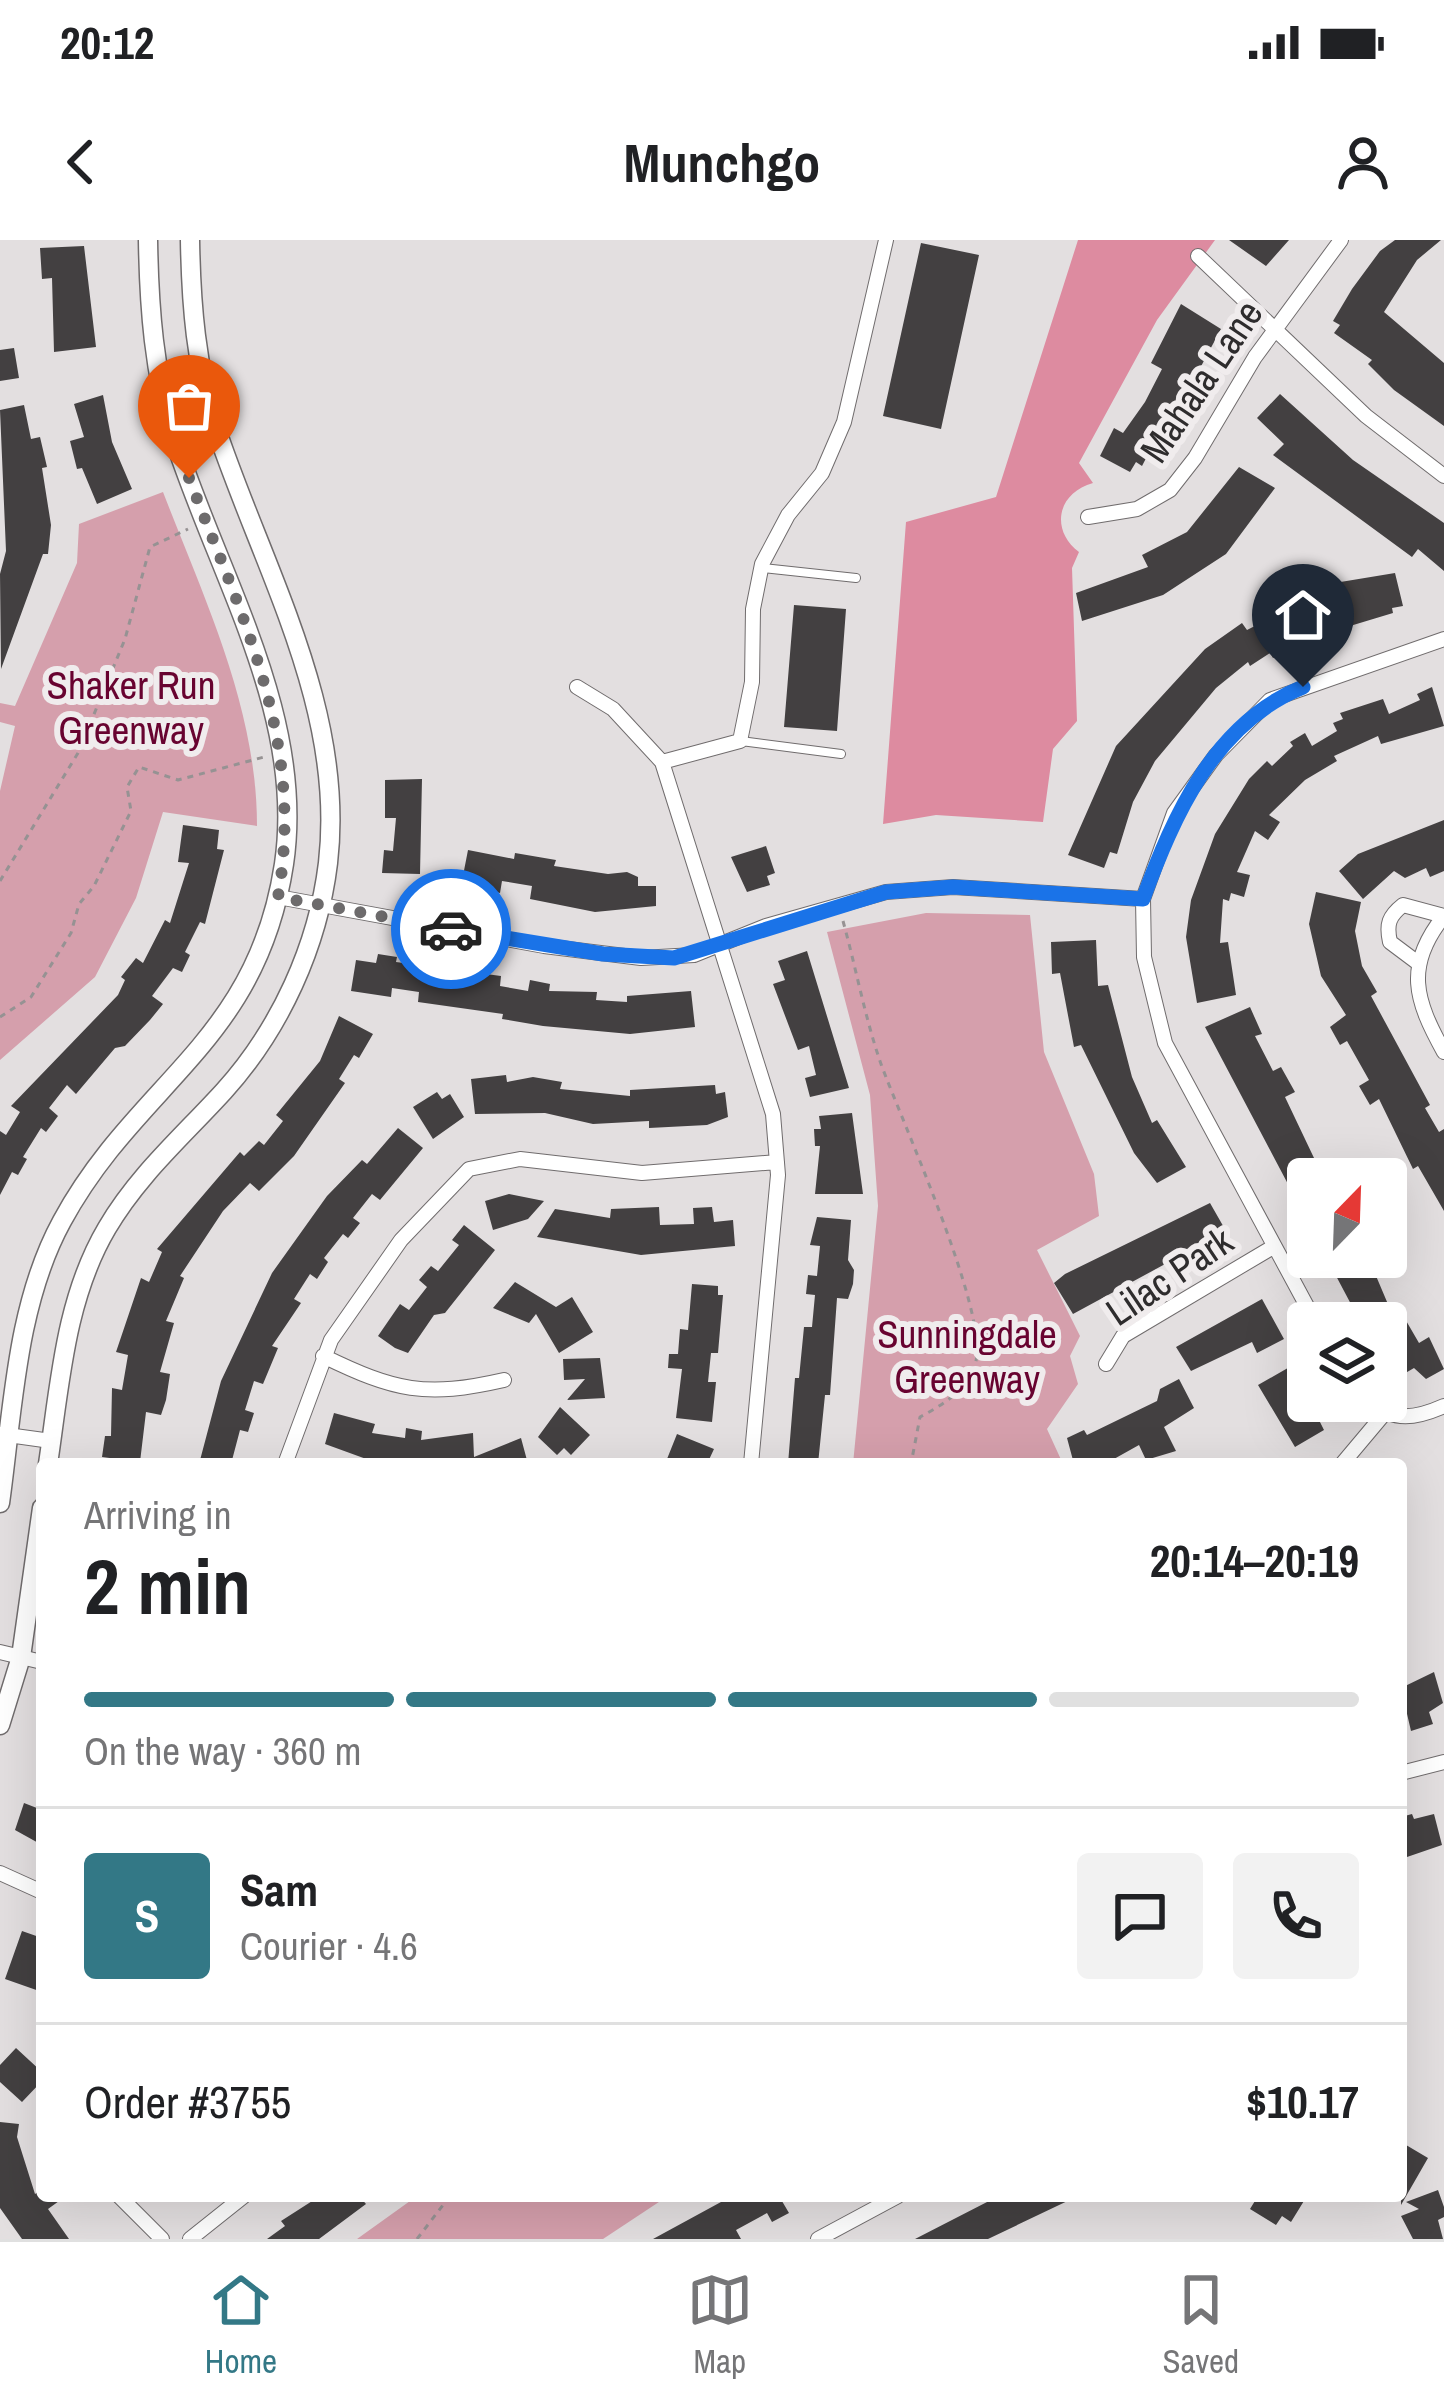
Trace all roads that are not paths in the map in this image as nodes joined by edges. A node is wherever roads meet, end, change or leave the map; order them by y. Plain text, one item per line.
1 (148, 240) edge
2 (190, 240) edge
3 (1341, 240) edge
4 (882, 241) edge
5 (1198, 256) dead end
6 (1276, 326) junction
7 (1444, 476) edge
8 (1088, 517) dead end
9 (761, 568) junction
10 (856, 578) dead end
11 (1444, 639) edge
12 (577, 687) dead end
13 (740, 741) junction
14 (841, 754) dead end
15 (662, 762) junction
16 (278, 897) junction
17 (1143, 899) junction
18 (320, 905) junction
19 (1444, 916) edge
20 (719, 946) junction
21 (1418, 963) junction
22 (1444, 1052) edge
23 (777, 1162) junction
24 (1273, 1247) junction
25 (1304, 1302) edge
26 (323, 1356) junction
27 (1106, 1364) dead end
28 (504, 1380) dead end
29 (1444, 1406) edge
30 (1407, 1416) edge
31 (1377, 1422) edge
32 (5, 1435) edge
33 (51, 1442) junction
34 (49, 1458) edge
35 (287, 1458) edge
36 (752, 1458) edge
37 (1347, 1458) edge
38 (0, 1503) edge
39 (36, 1551) edge
40 (0, 1652) edge
41 (21, 1657) junction
42 (36, 1661) edge
43 (0, 1725) edge
44 (1444, 1762) edge
45 (1407, 1771) edge
46 (0, 1873) edge
47 (36, 1889) edge
48 (125, 2202) edge
49 (236, 2202) edge
50 (887, 2202) edge
51 (162, 2239) edge
52 (190, 2239) edge
53 (818, 2239) edge

1 - 16 street
2 - 18 street
3 - 6 street, Mahala Lane
4 - 9 street
5 - 6 street
6 - 7 street
6 - 8 street, Mahala Lane
9 - 10 lane
9 - 13 street
11 - 17 street
12 - 15 street
13 - 14 lane
13 - 15 street
15 - 20 street
16 - 18 street
16 - 32 street
17 - 20 street
17 - 24 street
18 - 20 street
18 - 33 street
19 - 21 street
19 - 21 street
20 - 23 street
21 - 22 street
23 - 26 street
23 - 36 street
24 - 25 street
24 - 27 street, Lilac Park
26 - 28 street
26 - 35 street
29 - 30 street
31 - 37 street
32 - 33 street
32 - 38 street
33 - 34 street
39 - 41 street
40 - 41 street
41 - 42 street
41 - 43 street
44 - 45 street
46 - 47 street
48 - 51 street
49 - 52 street
50 - 53 street

